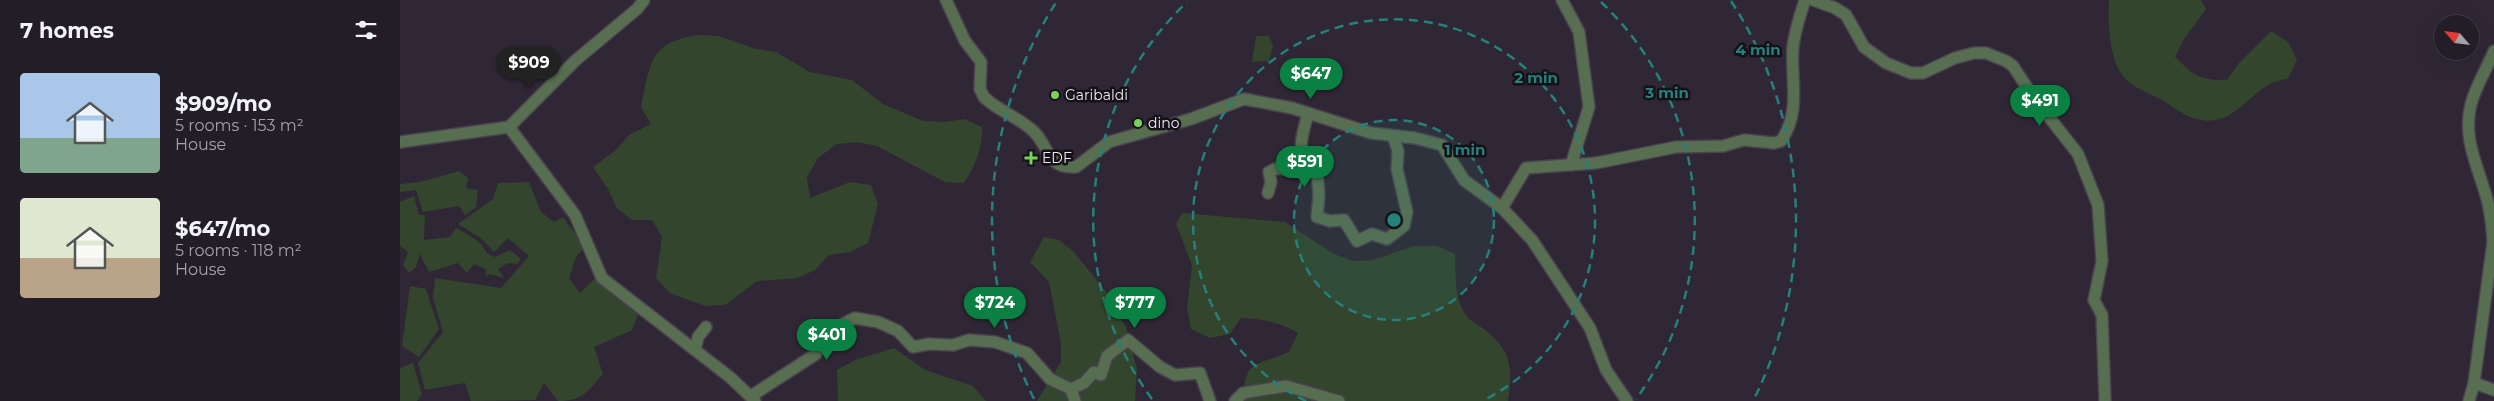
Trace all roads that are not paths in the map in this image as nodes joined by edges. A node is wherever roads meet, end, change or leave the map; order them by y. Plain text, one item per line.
1 (644, 0) edge
2 (946, 0) edge
3 (1562, 0) edge
4 (1805, 0) edge
5 (1813, 0) edge
6 (2494, 51) edge
7 (1308, 113) junction
8 (509, 127) junction
9 (1393, 136) junction
10 (400, 142) edge
11 (1305, 162) junction
12 (1571, 165) junction
13 (1268, 193) dead end
14 (1502, 208) junction
15 (706, 327) dead end
16 (695, 350) junction
17 (2474, 383) junction
18 (1071, 389) junction
19 (2494, 390) edge
20 (753, 399) edge
21 (1075, 401) edge
22 (1210, 401) edge
23 (1235, 401) edge
24 (1339, 401) edge
25 (1627, 401) edge
26 (2105, 401) edge
27 (2470, 401) edge

1 - 8 street
2 - 7 street
3 - 12 street
4 - 12 street
5 - 26 street
6 - 17 street
7 - 9 street
7 - 11 street
8 - 10 street
8 - 16 street
9 - 11 street
9 - 14 street
11 - 13 street
12 - 14 street
14 - 25 street
15 - 16 street
16 - 20 street
17 - 19 street
17 - 27 street
18 - 20 street
18 - 21 street
18 - 22 street
23 - 24 street

